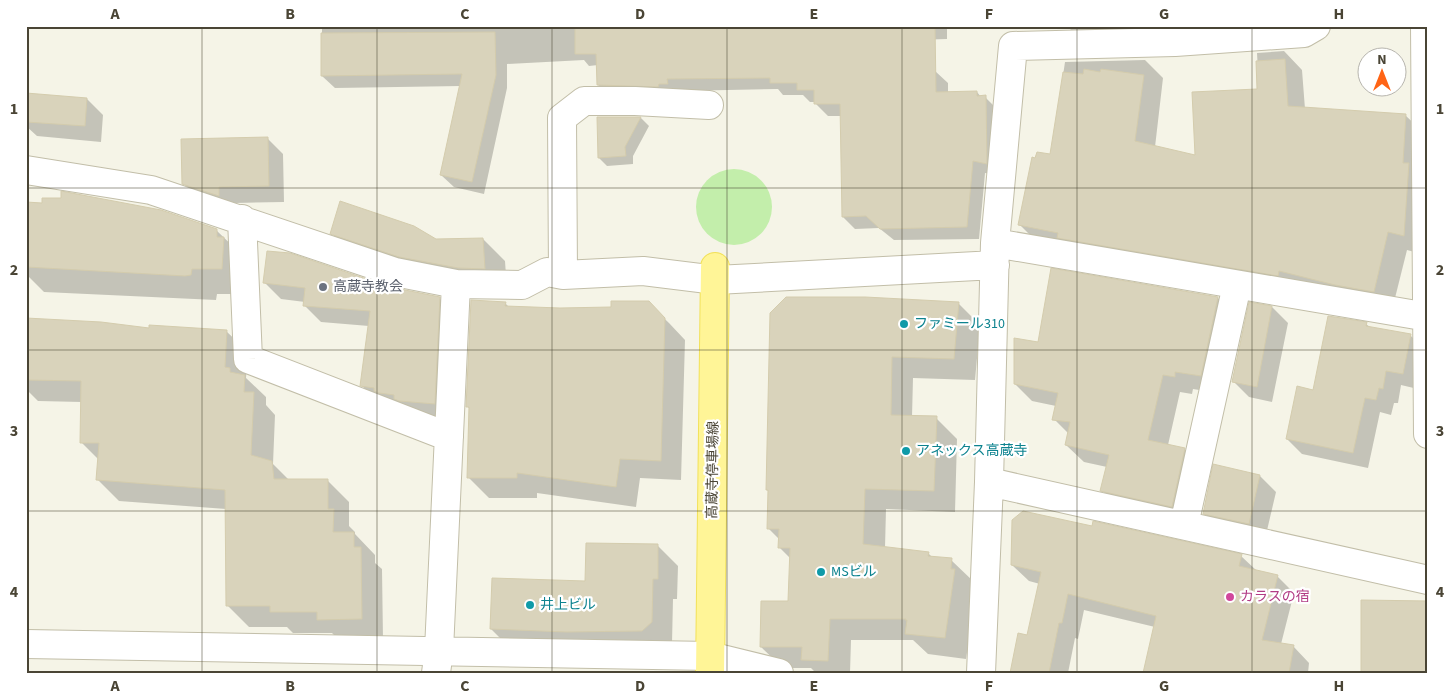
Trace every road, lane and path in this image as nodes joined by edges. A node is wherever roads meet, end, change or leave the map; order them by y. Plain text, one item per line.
1 (1316, 26) edge
2 (1425, 26) edge
3 (709, 105) dead end
4 (1427, 143) edge
5 (26, 170) edge
6 (242, 219) junction
7 (995, 254) junction
8 (715, 273) junction
9 (563, 275) junction
10 (456, 284) junction
11 (1237, 285) junction
12 (1427, 317) edge
13 (1428, 434) edge
14 (450, 437) junction
15 (989, 482) junction
16 (1184, 526) junction
17 (1428, 580) edge
18 (26, 644) edge
19 (438, 661) edge
20 (710, 664) edge
21 (779, 673) edge
22 (981, 673) edge

1 - 7 street
2 - 4 street
3 - 9 street
4 - 12 street
5 - 6 street
6 - 10 street
6 - 14 street
7 - 8 street
7 - 11 street
7 - 15 street
8 - 9 street
8 - 20 main road, 高蔵寺停車場線
9 - 10 street
10 - 14 street
11 - 12 street
11 - 16 street
12 - 13 street
14 - 19 street
15 - 16 street
15 - 22 street
16 - 17 street
18 - 19 street
19 - 20 street
20 - 21 street

